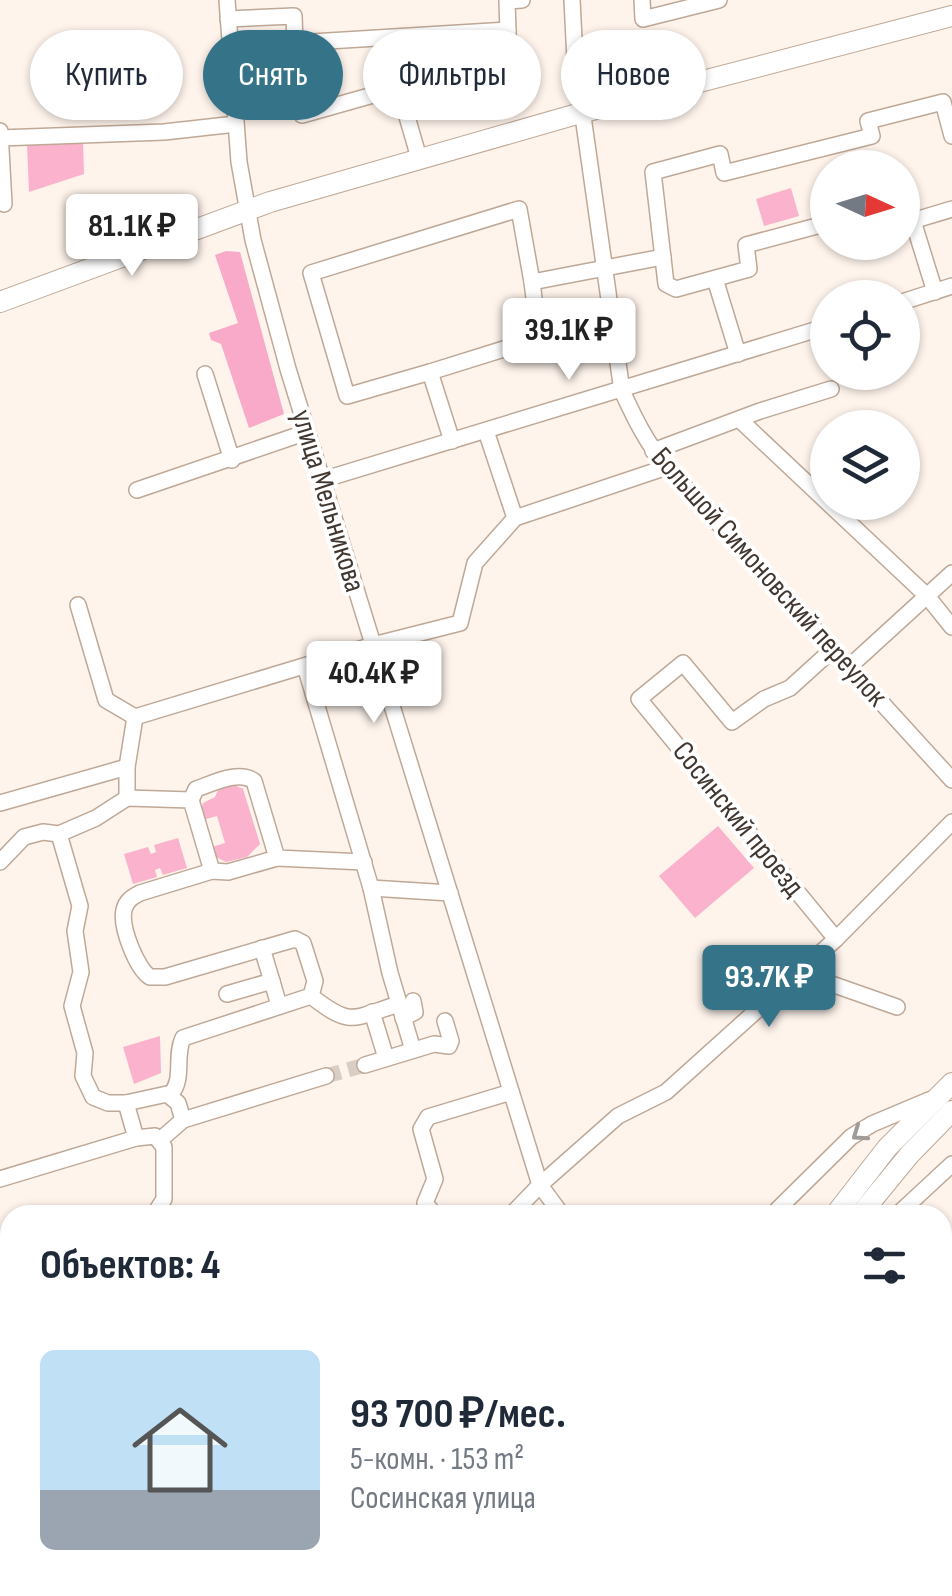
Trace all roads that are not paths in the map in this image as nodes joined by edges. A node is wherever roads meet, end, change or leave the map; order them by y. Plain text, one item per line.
1 (227, 0) edge
2 (506, 0) edge
3 (522, 0) edge
4 (572, 0) edge
5 (642, 0) edge
6 (719, 0) edge
7 (293, 8) edge
8 (952, 16) edge
9 (228, 19) junction
10 (508, 30) edge
11 (574, 30) edge
12 (363, 40) edge
13 (706, 80) edge
14 (561, 118) edge
15 (407, 120) edge
16 (585, 120) edge
17 (236, 124) junction
18 (951, 131) edge
19 (0, 134) edge
20 (418, 158) junction
21 (4, 204) dead end
22 (952, 209) edge
23 (246, 210) junction
24 (920, 218) edge
25 (810, 228) edge
26 (920, 252) edge
27 (663, 257) junction
28 (606, 268) junction
29 (715, 279) junction
30 (532, 282) junction
31 (952, 286) edge
32 (936, 292) junction
33 (920, 297) edge
34 (0, 302) edge
35 (810, 332) edge
36 (738, 354) junction
37 (430, 372) junction
38 (205, 374) dead end
39 (831, 390) dead end
40 (622, 391) junction
41 (740, 420) junction
42 (486, 431) junction
43 (307, 432) junction
44 (452, 441) junction
45 (653, 450) junction
46 (232, 460) junction
47 (667, 467) junction
48 (322, 480) junction
49 (137, 490) dead end
50 (515, 518) junction
51 (952, 573) edge
52 (927, 596) junction
53 (78, 605) dead end
54 (952, 627) edge
55 (372, 645) junction
56 (833, 649) junction
57 (304, 666) junction
58 (849, 667) junction
59 (135, 717) junction
60 (127, 766) junction
61 (952, 780) edge
62 (126, 798) junction
63 (191, 800) junction
64 (0, 803) edge
65 (952, 822) edge
66 (59, 834) junction
67 (278, 858) junction
68 (0, 862) edge
69 (364, 862) junction
70 (212, 871) junction
71 (371, 888) junction
72 (450, 893) junction
73 (836, 939) junction
74 (262, 948) junction
75 (810, 963) junction
76 (272, 981) junction
77 (227, 994) dead end
78 (312, 996) junction
79 (279, 1005) junction
80 (897, 1006) dead end
81 (405, 1008) junction
82 (372, 1012) junction
83 (445, 1021) dead end
84 (413, 1050) junction
85 (386, 1058) junction
86 (365, 1065) tunnel mouth
87 (326, 1076) tunnel mouth
88 (948, 1086) edge
89 (511, 1092) junction
90 (170, 1095) junction
91 (126, 1103) junction
92 (952, 1111) edge
93 (183, 1120) junction
94 (136, 1138) junction
95 (160, 1140) junction
96 (952, 1164) edge
97 (0, 1180) edge
98 (540, 1184) junction
99 (160, 1205) edge
100 (427, 1205) edge
101 (520, 1205) edge
102 (555, 1205) edge
103 (782, 1205) edge
104 (843, 1205) edge
105 (870, 1205) edge
106 (909, 1205) edge

1 - 9 street, улица Мельникова
2 - 3 street
2 - 10 street
4 - 11 street, Большой Симоновский переулок
5 - 6 street
7 - 9 street
7 - 12 street
8 - 13 main road
9 - 17 street, улица Мельникова
14 - 20 main road
15 - 20 street
16 - 28 street, Большой Симоновский переулок
17 - 19 street
17 - 23 street, улица Мельникова
18 - 27 street
19 - 21 street
20 - 23 main road
22 - 24 street
23 - 34 main road
23 - 43 street, улица Мельникова
25 - 29 street
26 - 32 street
27 - 28 street
27 - 29 street
28 - 30 street
28 - 40 street, Большой Симоновский переулок
29 - 36 street
30 - 37 street
30 - 37 street
31 - 32 street
32 - 33 street
35 - 36 street
36 - 40 street
37 - 44 street
38 - 46 street
39 - 41 street
40 - 42 street
40 - 45 street, Большой Симоновский переулок
41 - 45 street
41 - 52 street
42 - 44 street
42 - 50 street
43 - 46 street
43 - 48 street, улица Мельникова
44 - 48 street
45 - 47 street, Большой Симоновский переулок
46 - 49 street
47 - 50 street
47 - 56 street, Большой Симоновский переулок
48 - 55 street, улица Мельникова
50 - 55 street
51 - 52 street
52 - 54 street
52 - 58 street
53 - 59 street
55 - 57 street
55 - 72 street, улица Мельникова
56 - 58 street, Большой Симоновский переулок
56 - 73 street, Сосинский проезд
57 - 59 street
57 - 69 street
58 - 61 street, Большой Симоновский переулок
59 - 60 street
60 - 62 street
60 - 64 street
62 - 63 street
62 - 66 street
63 - 67 street
63 - 70 street
65 - 73 street
66 - 68 street
66 - 91 street
67 - 69 street
67 - 70 street
69 - 71 street
70 - 74 street
71 - 72 street
71 - 81 street
72 - 89 street, улица Мельникова
73 - 75 street
74 - 76 street
74 - 78 street
75 - 80 street
75 - 98 street
76 - 77 street
76 - 79 street
78 - 79 street
78 - 82 street
79 - 90 street
81 - 82 street
81 - 84 street
82 - 85 street
83 - 84 street
84 - 85 street
85 - 86 street
87 - 93 street
88 -> 103 street
88 - 104 main road
89 - 98 street, улица Мельникова
89 - 100 street
90 - 91 street
90 - 93 street
91 - 94 street
92 - 105 main road
93 - 95 street
94 - 95 street
94 - 97 street
95 - 99 street
96 - 106 street
98 - 101 street
98 - 102 street, улица Мельникова

